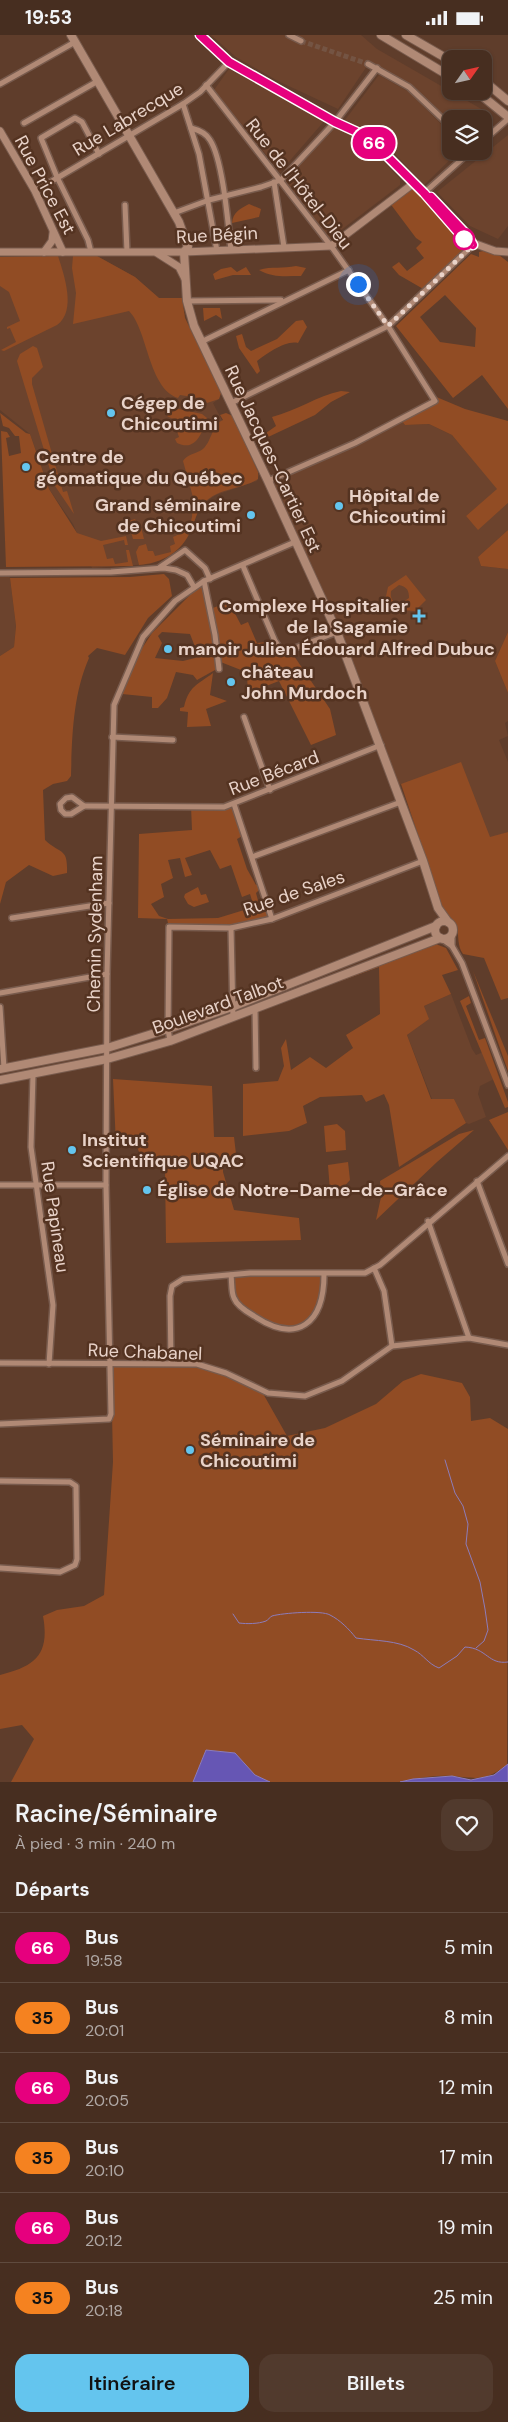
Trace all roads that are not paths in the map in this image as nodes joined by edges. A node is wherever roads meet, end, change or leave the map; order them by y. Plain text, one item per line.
1 (200, 35) edge
2 (289, 35) edge
3 (381, 35) edge
4 (406, 35) edge
5 (73, 39) edge
6 (301, 41) tunnel mouth
7 (442, 56) edge
8 (229, 62) junction
9 (368, 64) tunnel mouth
10 (377, 68) junction
11 (442, 72) edge
12 (98, 81) junction
13 (0, 84) edge
14 (206, 85) junction
15 (492, 88) edge
16 (487, 100) edge
17 (508, 101) edge
18 (183, 104) junction
19 (442, 118) edge
20 (508, 118) edge
21 (335, 122) junction
22 (24, 123) dead end
23 (191, 128) junction
24 (0, 131) edge
25 (492, 133) edge
26 (130, 136) junction
27 (99, 154) junction
28 (461, 160) edge
29 (57, 177) junction
30 (281, 180) junction
31 (274, 182) junction
32 (414, 183) junction
33 (35, 191) junction
34 (424, 193) junction
35 (224, 196) junction
36 (209, 200) junction
37 (125, 205) dead end
38 (174, 213) junction
39 (53, 233) junction
40 (473, 245) junction
41 (331, 246) junction
42 (284, 247) junction
43 (231, 250) junction
44 (217, 251) junction
45 (0, 252) edge
46 (44, 252) junction
47 (63, 252) junction
48 (91, 252) junction
49 (127, 252) junction
50 (184, 252) junction
51 (508, 252) edge
52 (157, 253) junction
53 (349, 270) junction
54 (185, 280) junction
55 (187, 301) junction
56 (285, 301) junction
57 (388, 326) junction
58 (201, 342) junction
59 (231, 403) junction
60 (268, 481) junction
61 (295, 541) junction
62 (242, 566) junction
63 (157, 568) junction
64 (0, 573) edge
65 (210, 579) junction
66 (204, 581) junction
67 (194, 587) junction
68 (337, 632) junction
69 (219, 669) dead end
70 (244, 717) dead end
71 (112, 737) junction
72 (173, 740) dead end
73 (381, 745) junction
74 (270, 790) junction
75 (401, 802) junction
76 (110, 805) junction
77 (234, 805) junction
78 (84, 806) junction
79 (252, 857) junction
80 (424, 861) junction
81 (109, 903) junction
82 (438, 908) junction
83 (12, 919) dead end
84 (272, 919) junction
85 (448, 922) junction
86 (437, 925) junction
87 (231, 928) junction
88 (452, 934) junction
89 (441, 939) junction
90 (452, 946) junction
91 (107, 974) junction
92 (0, 993) edge
93 (0, 1007) edge
94 (232, 1007) junction
95 (255, 1008) junction
96 (232, 1017) junction
97 (168, 1029) junction
98 (170, 1041) junction
99 (107, 1048) junction
100 (108, 1059) junction
101 (2, 1068) edge
102 (256, 1068) dead end
103 (33, 1075) junction
104 (0, 1080) edge
105 (508, 1085) edge
106 (508, 1156) edge
107 (477, 1181) junction
108 (0, 1185) edge
109 (106, 1185) junction
110 (35, 1187) junction
111 (428, 1221) junction
112 (508, 1263) edge
113 (374, 1268) junction
114 (324, 1274) junction
115 (230, 1275) junction
116 (469, 1338) junction
117 (508, 1345) edge
118 (392, 1346) junction
119 (0, 1363) edge
120 (171, 1363) junction
121 (49, 1364) junction
122 (111, 1364) junction
123 (0, 1424) edge
124 (0, 1481) edge
125 (0, 1568) edge

1 - 8 street
2 - 6 street
3 - 11 main road
4 - 7 main road
5 - 12 main road, Rue Jacques-Cartier Est
5 - 13 street
8 - 14 street, Rue Labrecque
8 - 21 street
9 - 10 street
10 - 19 street
10 - 21 street
12 - 22 street
12 - 26 main road, Rue Jacques-Cartier Est
14 - 18 street, Rue Labrecque
14 - 30 street, Rue de l'Hôtel-Dieu
15 - 17 main road
16 - 20 main road
18 - 23 street
18 - 26 street, Rue Labrecque
20 - 25 street
21 - 30 street
21 - 32 street
23 - 35 street
23 - 36 street
24 - 33 street, Rue Price Est
26 - 27 street, Rue Labrecque
26 - 38 main road, Rue Jacques-Cartier Est
27 - 29 street, Rue Labrecque
27 - 29 street
28 - 34 street
29 - 33 street, Rue Labrecque
29 - 48 street
30 - 31 street
30 - 41 street, Rue de l'Hôtel-Dieu
31 - 35 street
31 - 42 street
32 - 34 street
32 - 41 street
33 - 39 street, Rue Price Est
34 - 40 street
35 - 36 street
35 - 43 street
36 - 38 street
36 - 44 street
37 - 49 street
38 - 50 main road, Rue Jacques-Cartier Est
39 - 46 street
39 - 47 street, Rue Price Est
40 - 51 street
40 - 57 street
41 - 42 street, Rue Bégin
41 - 53 street, Rue de l'Hôtel-Dieu
42 - 43 street, Rue Bégin
43 - 44 street, Rue Bégin
44 - 50 street, Rue Bégin
45 - 46 street, Rue Bégin
46 - 47 street, Rue Bégin
47 - 48 street, Rue Bégin
48 - 49 street, Rue Bégin
49 - 52 street, Rue Bégin
50 - 52 street, Rue Bégin
50 - 54 main road, Rue Jacques-Cartier Est
52 - 54 street
53 - 56 street
53 - 57 street, Rue de l'Hôtel-Dieu
54 - 55 main road, Rue Jacques-Cartier Est
55 - 56 street
55 - 58 main road, Rue Jacques-Cartier Est
56 - 58 street
57 - 59 street
57 - 60 street, Rue de l'Hôtel-Dieu
58 - 59 main road, Rue Jacques-Cartier Est
59 - 60 main road, Rue Jacques-Cartier Est
60 - 61 main road, Rue Jacques-Cartier Est
61 - 62 street, Chemin Sydenham
61 - 68 main road, Rue Jacques-Cartier Est
62 - 65 street, Chemin Sydenham
62 - 68 street
63 - 64 street
63 - 65 street
63 - 67 street
65 - 66 street, Chemin Sydenham
66 - 67 street, Chemin Sydenham
66 - 69 street
67 - 71 street, Chemin Sydenham
68 - 73 main road, Rue Jacques-Cartier Est
70 - 74 street
71 - 72 street
71 - 76 street, Chemin Sydenham
73 - 74 street, Rue Bécard
73 - 75 main road, Rue Jacques-Cartier Est
74 - 77 street, Rue Bécard
75 - 79 street
75 - 80 main road, Rue Jacques-Cartier Est
76 - 77 street, Rue Bécard
76 - 78 street, Rue Bécard
76 - 81 street, Chemin Sydenham
77 - 79 street
78 - 78 street, Rue Bécard
79 - 84 street
80 - 82 main road, Rue Jacques-Cartier Est
80 - 84 street, Rue de Sales
81 - 83 street
81 - 91 street, Chemin Sydenham
82 - 85 main road, Rue Jacques-Cartier Est
82 - 86 main road, Rue Jacques-Cartier Est
84 - 87 street, Rue de Sales
85 - 86 main road
85 - 88 main road
86 - 89 main road
86 - 94 main road, Boulevard Talbot
87 - 94 street
87 - 97 street, Rue de Sales
88 - 89 main road
88 - 90 street
89 - 90 street
89 - 95 main road, Boulevard Talbot
90 - 105 street
91 - 92 street
91 - 99 street, Chemin Sydenham
93 - 101 street
94 - 96 street
94 - 97 main road, Boulevard Talbot
95 - 96 main road, Boulevard Talbot
95 - 102 street
96 - 98 main road, Boulevard Talbot
97 - 98 street
97 - 99 main road, Boulevard Talbot
98 - 100 main road, Boulevard Talbot
99 - 100 street, Chemin Sydenham
99 - 101 main road, Boulevard Talbot
100 - 103 main road, Boulevard Talbot
100 - 109 street, Chemin Sydenham
103 - 104 main road, Boulevard Talbot
103 - 110 street, Rue Papineau
106 - 107 street
107 - 111 street
107 - 112 street
108 - 110 street
109 - 110 street
109 - 122 street, Chemin Sydenham
110 - 121 street, Rue Papineau
111 - 113 street
111 - 116 street
113 - 114 street
113 - 118 street
114 - 115 street
114 - 115 street
115 - 120 street
116 - 117 street, Rue Chabanel
116 - 118 street, Rue Chabanel
118 - 120 street, Rue Chabanel
119 - 121 street, Rue Chabanel
120 - 122 street, Rue Chabanel
121 - 122 street, Rue Chabanel
122 - 123 street, Chemin Sydenham
124 - 125 street

